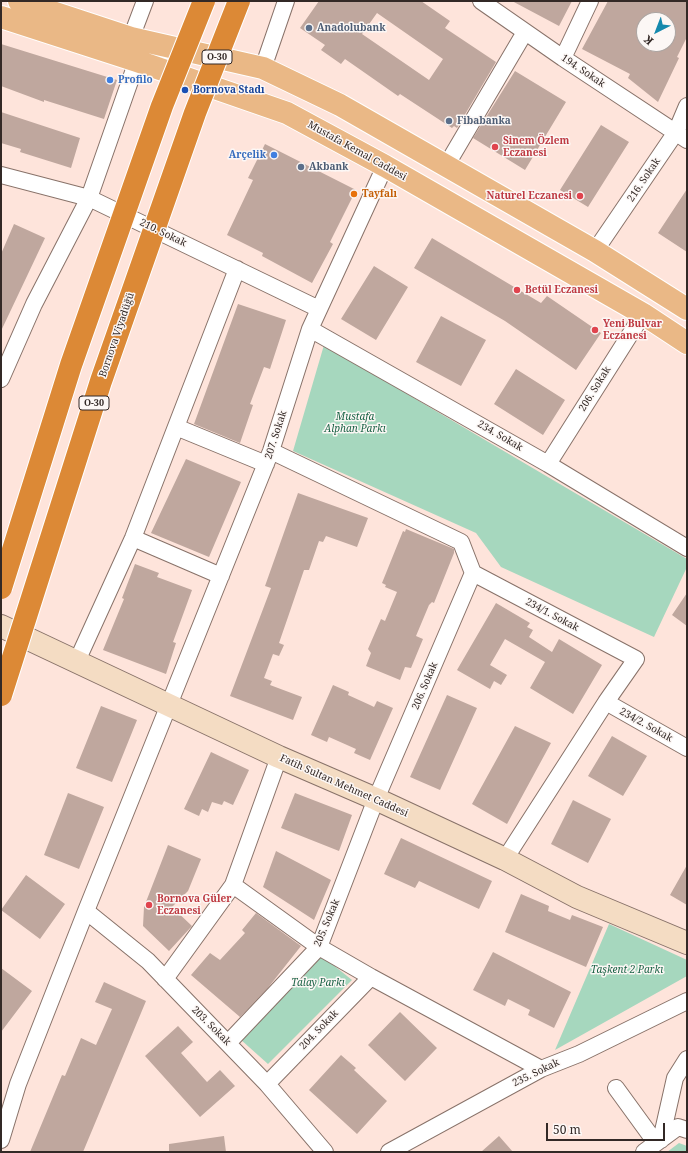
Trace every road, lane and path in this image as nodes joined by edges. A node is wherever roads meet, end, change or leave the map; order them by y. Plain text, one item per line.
1 (19, 1) edge
2 (145, 1) edge
3 (189, 1) edge
4 (204, 1) edge
5 (238, 1) edge
6 (286, 1) edge
7 (481, 1) edge
8 (590, 1) edge
9 (1, 17) edge
10 (525, 32) junction
11 (130, 38) junction
12 (563, 58) junction
13 (137, 61) junction
14 (263, 68) junction
15 (162, 106) junction
16 (687, 106) edge
17 (681, 136) edge
18 (385, 166) junction
19 (446, 166) junction
20 (1, 175) edge
21 (89, 198) junction
22 (595, 251) junction
23 (238, 269) junction
24 (319, 309) junction
25 (687, 309) edge
26 (643, 314) junction
27 (310, 329) junction
28 (687, 343) edge
29 (1, 379) edge
30 (176, 427) junction
31 (269, 458) junction
32 (548, 464) junction
33 (132, 538) junction
34 (687, 548) edge
35 (473, 574) junction
36 (221, 576) junction
37 (1, 588) edge
38 (1, 626) edge
39 (77, 661) junction
40 (1, 695) edge
41 (606, 702) junction
42 (169, 705) junction
43 (687, 748) edge
44 (279, 757) junction
45 (376, 799) junction
46 (504, 859) junction
47 (233, 885) junction
48 (86, 911) junction
49 (687, 943) edge
50 (319, 946) junction
51 (371, 977) junction
52 (165, 979) junction
53 (687, 1001) edge
54 (228, 1043) junction
55 (687, 1059) edge
56 (541, 1069) junction
57 (267, 1084) junction
58 (616, 1088) dead end
59 (687, 1130) edge
60 (1, 1140) edge
61 (654, 1145) edge
62 (325, 1152) edge
63 (389, 1152) edge

1 - 11 main road
2 - 11 street
3 - 15 highway, bridge
4 - 15 highway, bridge
5 - 40 highway, Bornova Viyadüğü / O-30, bridge
6 - 14 street
7 - 10 street, 194. Sokak
8 - 12 street
9 - 13 main road, Mustafa Kemal Caddesi
10 - 12 street, 194. Sokak
10 - 19 street
11 - 14 main road
12 - 17 street, 194. Sokak
13 - 18 main road, Mustafa Kemal Caddesi
13 - 21 street
14 - 19 main road
15 - 37 highway, bridge
16 - 17 street, 216. Sokak
17 - 22 street, 216. Sokak
18 - 24 street, 207. Sokak
18 - 26 main road, Mustafa Kemal Caddesi
19 - 22 main road
20 - 21 street, 210. Sokak
21 - 23 street, 210. Sokak
21 - 29 street
22 - 25 main road
23 - 24 street, 210. Sokak
23 - 30 street
24 - 27 street, 207. Sokak
26 - 28 main road, Mustafa Kemal Caddesi
26 - 32 street, 206. Sokak
27 - 31 street, 207. Sokak
27 - 32 street, 234. Sokak
30 - 31 street
30 - 33 street
31 - 35 street
31 - 36 street, 207. Sokak
32 - 34 street, 234. Sokak
33 - 36 street
33 - 39 street
35 - 41 street, 234/1. Sokak
35 - 45 street, 206. Sokak
36 - 42 street, 207. Sokak
38 - 39 main road, Fatih Sultan Mehmet Caddesi
39 - 42 main road, Fatih Sultan Mehmet Caddesi
41 - 43 street, 234/2. Sokak
41 - 46 street, 234/1. Sokak
42 - 44 main road, Fatih Sultan Mehmet Caddesi
42 - 48 street, 207. Sokak
44 - 45 main road, Fatih Sultan Mehmet Caddesi
44 - 47 street
45 - 46 main road, Fatih Sultan Mehmet Caddesi
45 - 50 street, 205. Sokak
46 - 49 main road, Fatih Sultan Mehmet Caddesi
47 - 50 street
47 - 52 street
48 - 52 street, 203. Sokak
48 - 60 street, 207. Sokak
50 - 51 street
50 - 54 street, 205. Sokak
51 - 56 street
51 - 57 street, 204. Sokak
52 - 54 street, 203. Sokak
53 - 56 street, 235. Sokak
54 - 57 street, 203. Sokak
55 - 61 street
56 - 63 street, 235. Sokak
57 - 62 street, 203. Sokak
58 - 61 street
59 - 61 street

